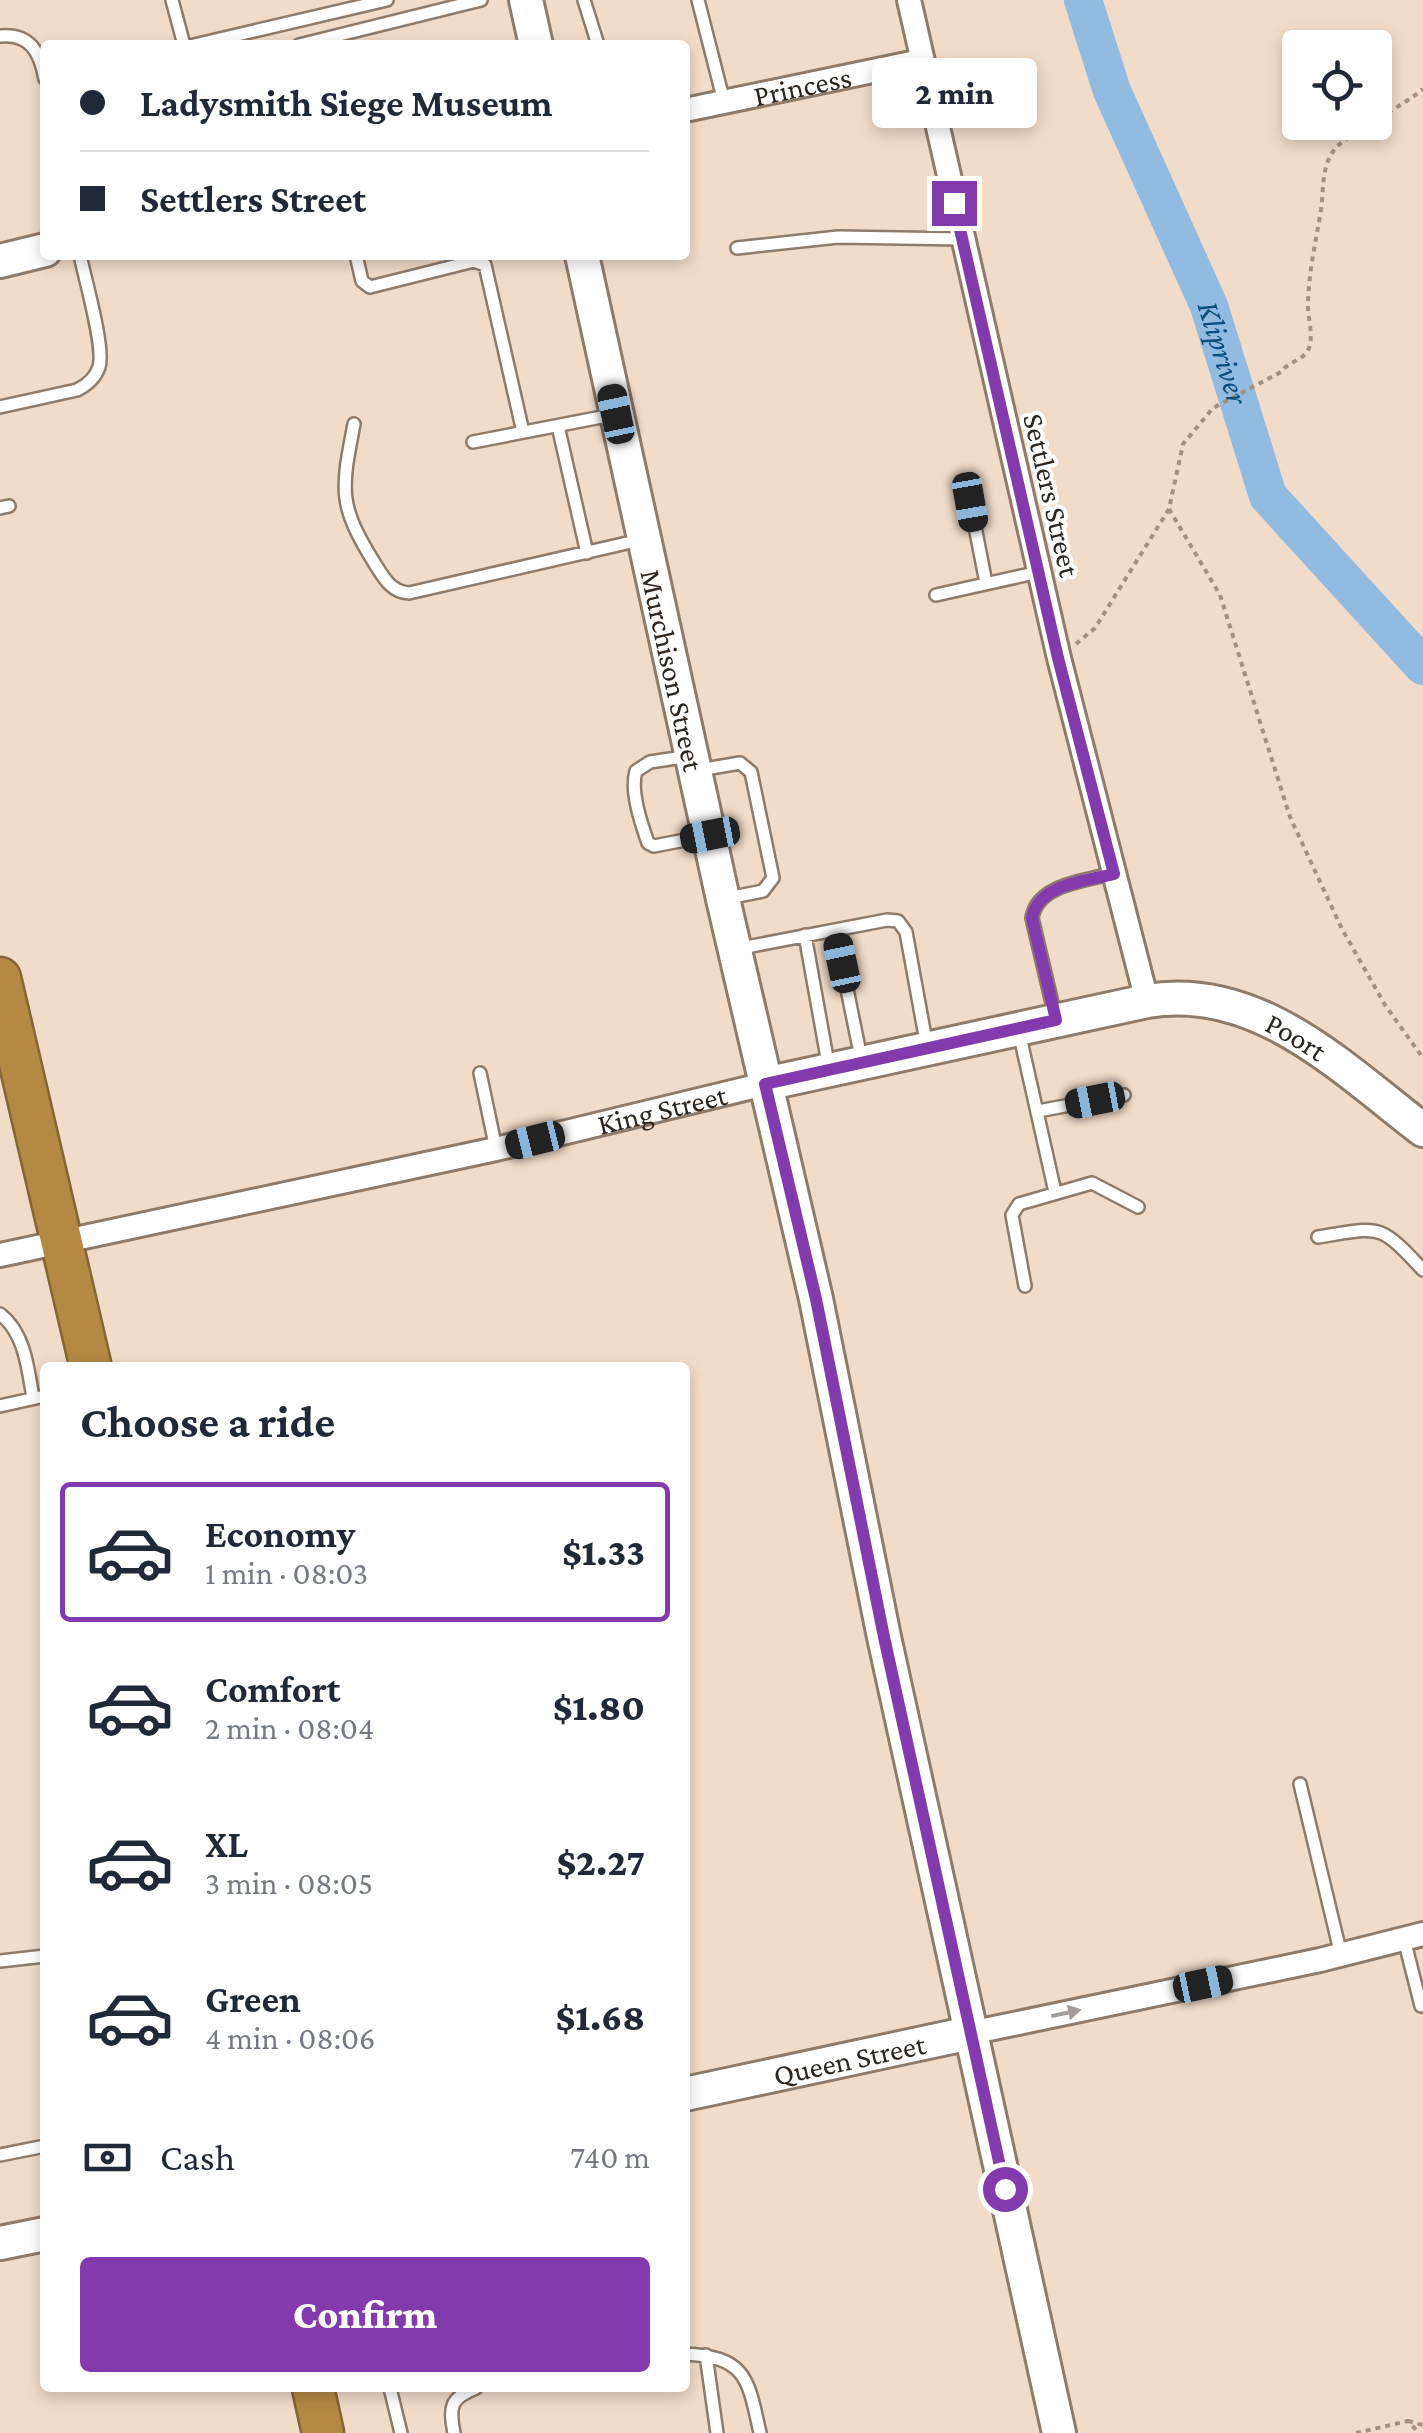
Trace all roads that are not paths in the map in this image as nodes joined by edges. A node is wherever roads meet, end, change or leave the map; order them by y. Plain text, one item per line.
1 (172, 0) edge
2 (387, 0) edge
3 (482, 0) edge
4 (526, 0) edge
5 (584, 0) edge
6 (698, 0) edge
7 (909, 0) edge
8 (348, 4) edge
9 (0, 36) edge
10 (183, 40) edge
11 (213, 40) edge
12 (319, 40) edge
13 (535, 40) edge
14 (596, 40) edge
15 (40, 57) edge
16 (921, 61) junction
17 (724, 102) junction
18 (690, 109) edge
19 (962, 239) junction
20 (737, 248) dead end
21 (40, 251) edge
22 (81, 260) edge
23 (357, 260) edge
24 (583, 260) edge
25 (0, 261) edge
26 (0, 407) edge
27 (616, 414) junction
28 (354, 424) dead end
29 (558, 426) junction
30 (523, 432) junction
31 (472, 442) dead end
32 (970, 502) dead end
33 (644, 538) junction
34 (587, 553) junction
35 (1039, 572) junction
36 (986, 584) junction
37 (936, 595) dead end
38 (694, 763) junction
39 (710, 835) junction
40 (1114, 874) junction
41 (724, 899) junction
42 (835, 930) junction
43 (805, 936) junction
44 (735, 949) junction
45 (0, 978) edge
46 (1147, 1001) junction
47 (1056, 1020) junction
48 (1018, 1028) junction
49 (927, 1047) junction
50 (862, 1062) junction
51 (830, 1069) junction
52 (480, 1072) dead end
53 (765, 1084) junction
54 (1124, 1095) dead end
55 (1038, 1112) junction
56 (1423, 1130) edge
57 (496, 1149) junction
58 (1055, 1192) junction
59 (1138, 1208) dead end
60 (1318, 1236) dead end
61 (63, 1242) junction
62 (0, 1255) edge
63 (1423, 1270) edge
64 (1025, 1286) dead end
65 (0, 1314) edge
66 (90, 1362) edge
67 (39, 1397) edge
68 (0, 1406) edge
69 (1300, 1784) dead end
70 (1413, 1936) edge
71 (1340, 1955) junction
72 (40, 1957) edge
73 (0, 1961) edge
74 (1421, 2006) edge
75 (970, 2033) junction
76 (690, 2093) edge
77 (40, 2147) edge
78 (0, 2155) edge
79 (40, 2235) edge
80 (0, 2243) edge
81 (690, 2354) edge
82 (706, 2355) junction
83 (314, 2392) edge
84 (391, 2392) edge
85 (468, 2392) edge
86 (323, 2433) edge
87 (400, 2433) edge
88 (454, 2433) edge
89 (717, 2433) edge
90 (760, 2433) edge
91 (1060, 2433) edge

1 - 10 lane
2 - 8 lane
3 - 12 lane
4 - 13 street
5 - 14 lane
6 - 17 lane
7 - 16 street, Settlers Street
8 - 11 lane
9 - 15 lane
16 - 17 street, Princess
16 - 19 street, Settlers Street
17 - 18 street, Princess
19 - 20 lane
19 - 35 street, Settlers Street
21 - 25 street
22 - 26 lane
23 - 30 lane
24 - 27 street, Murchison Street
27 - 29 lane
27 - 33 street, Murchison Street
28 - 34 lane
29 - 30 lane
29 - 34 lane
30 - 31 lane
32 - 36 lane
33 - 34 lane
33 - 38 street, Murchison Street
35 - 36 lane
35 - 40 street, Settlers Street
36 - 37 lane
38 - 39 street, Murchison Street
38 - 39 lane
38 - 41 lane
39 - 41 street, Murchison Street
40 - 46 street, Settlers Street
40 - 47 lane
41 - 44 street, Murchison Street
42 - 43 lane
42 - 49 lane
42 - 50 lane
43 - 44 lane
43 - 51 lane
44 - 53 street, Murchison Street
45 - 61 highway
46 - 47 street, King Street
46 - 56 street, Poort
47 - 48 street, King Street
48 - 49 street, King Street
48 - 55 lane
49 - 50 street, King Street
50 - 51 street, King Street
51 - 53 street, King Street
52 - 57 lane
53 - 57 street, King Street
53 - 75 street, Murchison Street
54 - 55 lane
55 - 58 lane
57 - 61 street, King Street
58 - 59 lane
58 - 64 lane
60 - 63 lane
61 - 62 street, King Street
61 - 66 highway
65 - 67 lane
67 - 68 lane
69 - 71 lane
70 - 71 street, Queen Street
70 - 74 lane
75 -> 71 street, Queen Street
72 - 73 lane
75 - 76 street, Queen Street
75 - 91 street, Murchison Street
77 - 78 lane
79 - 80 street
81 - 82 lane
82 - 89 lane
82 - 90 lane
83 - 86 highway
84 - 87 lane
85 - 88 lane

